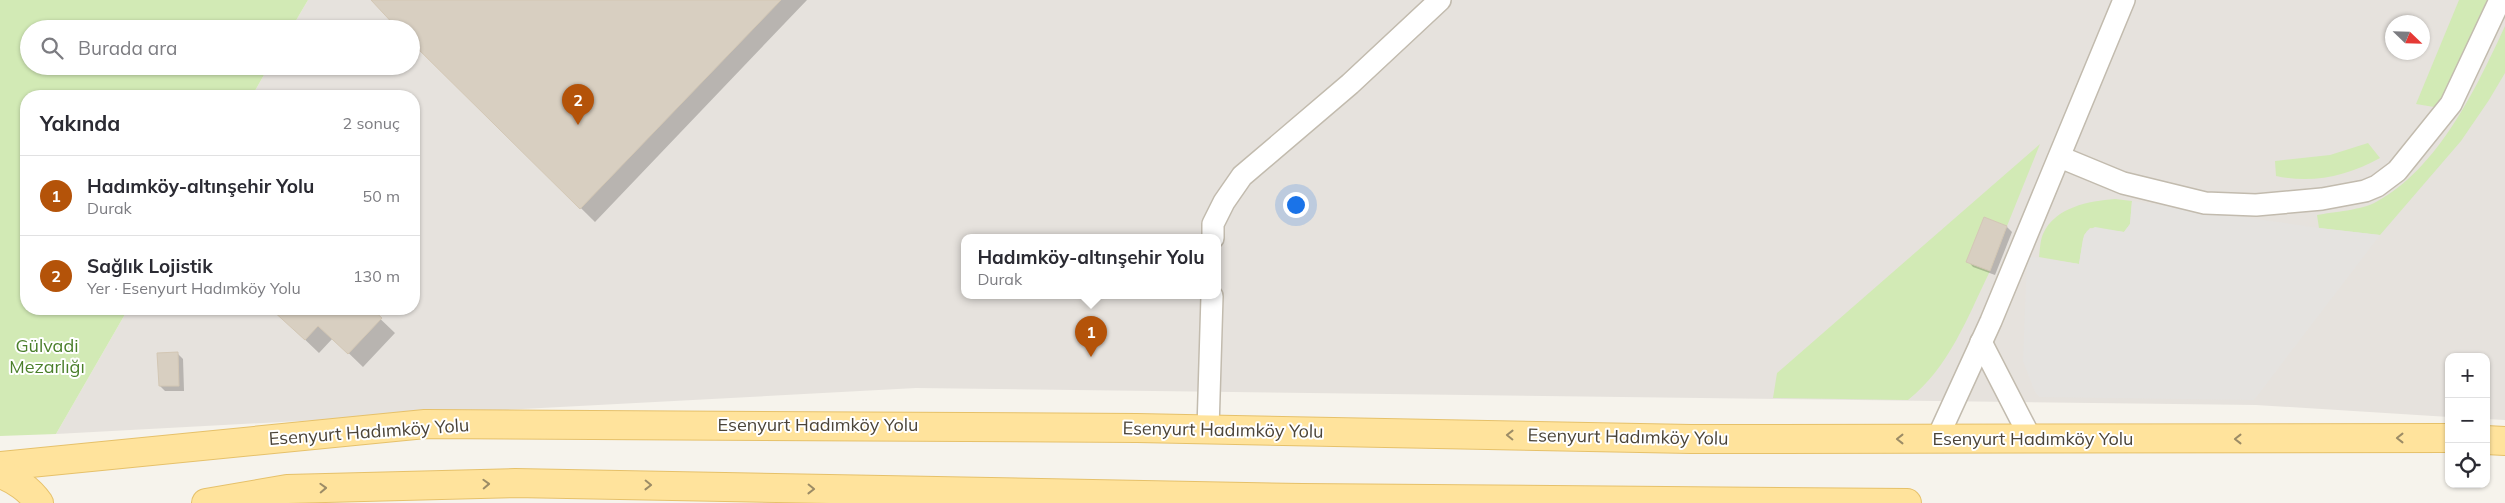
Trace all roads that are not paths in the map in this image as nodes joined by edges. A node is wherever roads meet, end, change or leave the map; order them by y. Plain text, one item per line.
1 (1440, 0) edge
2 (2124, 0) edge
3 (2500, 0) edge
4 (2060, 158) junction
5 (1213, 234) edge
6 (1212, 299) edge
7 (1981, 342) junction
8 (1208, 429) junction
9 (2445, 438) edge
10 (1937, 439) junction
11 (2031, 439) junction
12 (2490, 440) edge
13 (2505, 441) edge
14 (0, 466) edge
15 (0, 474) edge
16 (295, 496) edge
17 (39, 503) edge
18 (206, 503) edge
19 (1907, 503) edge

1 - 5 lane
2 - 4 lane
3 - 4 lane
4 - 7 lane
6 - 8 lane
7 - 10 lane
7 - 11 lane
10 -> 8 main road, Esenyurt Hadımköy Yolu
8 - 14 main road, Esenyurt Hadımköy Yolu
9 -> 11 main road, Esenyurt Hadımköy Yolu
10 - 11 main road, Esenyurt Hadımköy Yolu
12 - 13 main road
15 - 17 main road
16 - 18 main road
16 -> 19 main road

